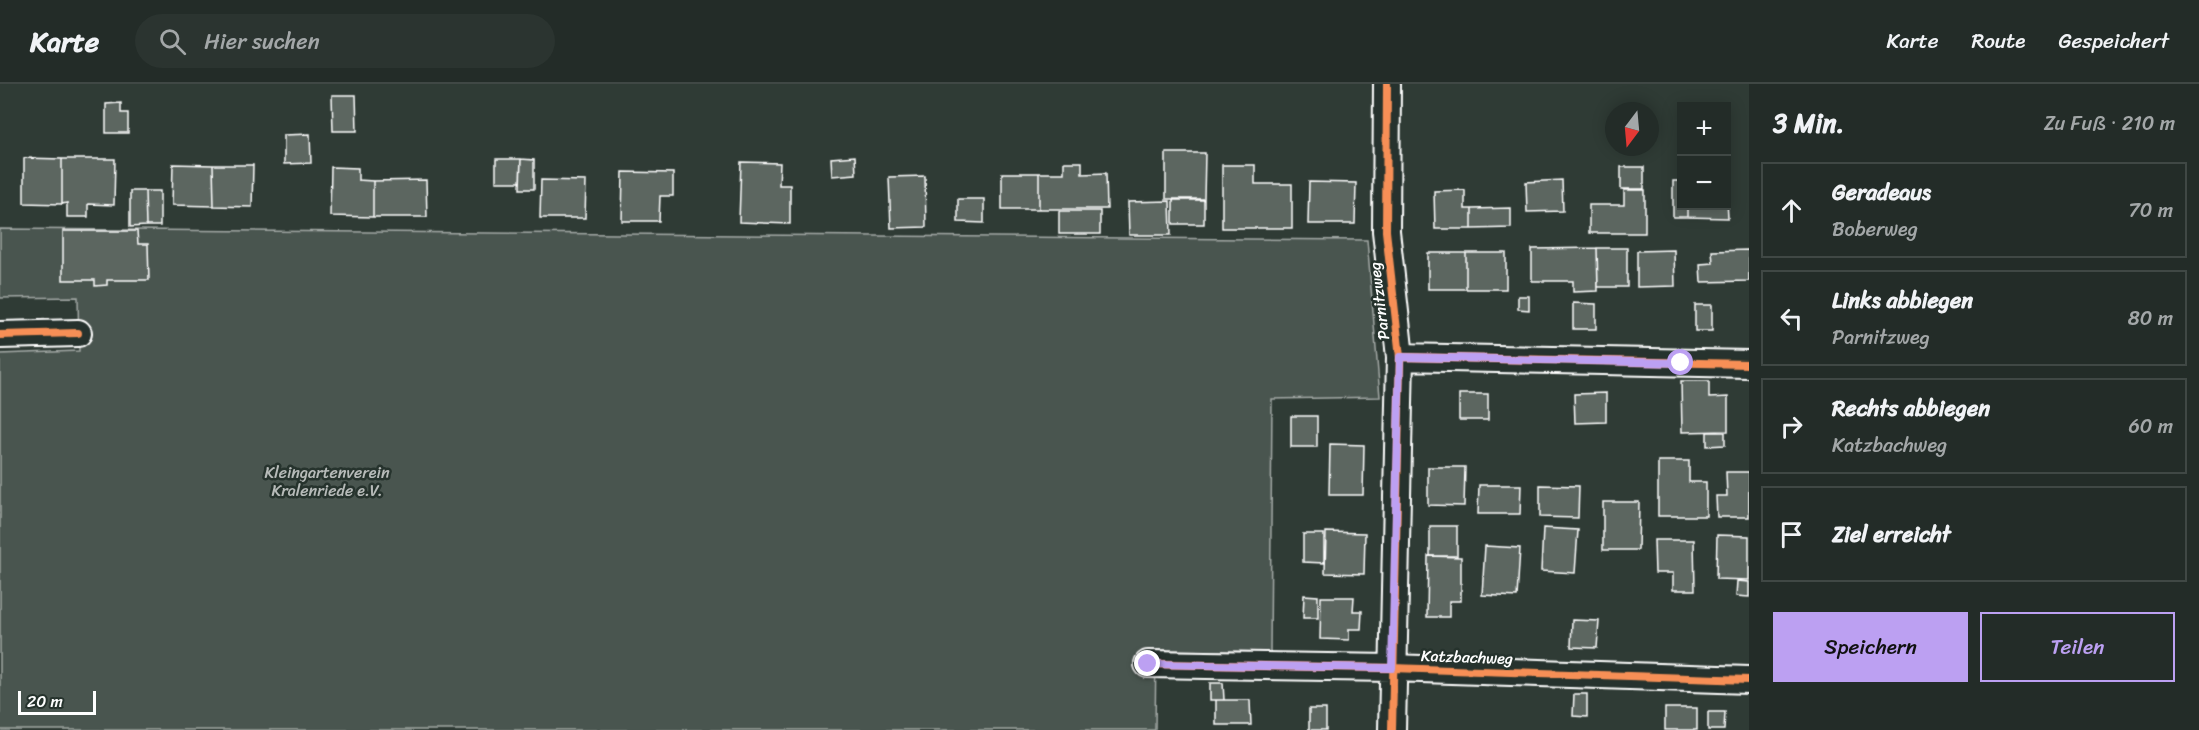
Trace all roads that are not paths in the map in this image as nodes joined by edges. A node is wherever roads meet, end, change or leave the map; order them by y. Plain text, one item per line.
1 (1387, 84) edge
2 (78, 333) dead end
3 (0, 335) edge
4 (1400, 357) junction
5 (1749, 364) edge
6 (1148, 664) dead end
7 (1392, 668) junction
8 (1749, 680) edge
9 (1392, 730) edge

1 - 4 street, Parnitzweg
2 - 3 street
4 - 5 street
4 - 7 street, Parnitzweg
6 - 7 street, Katzbachweg
7 - 8 street, Katzbachweg
7 - 9 street, Parnitzweg

